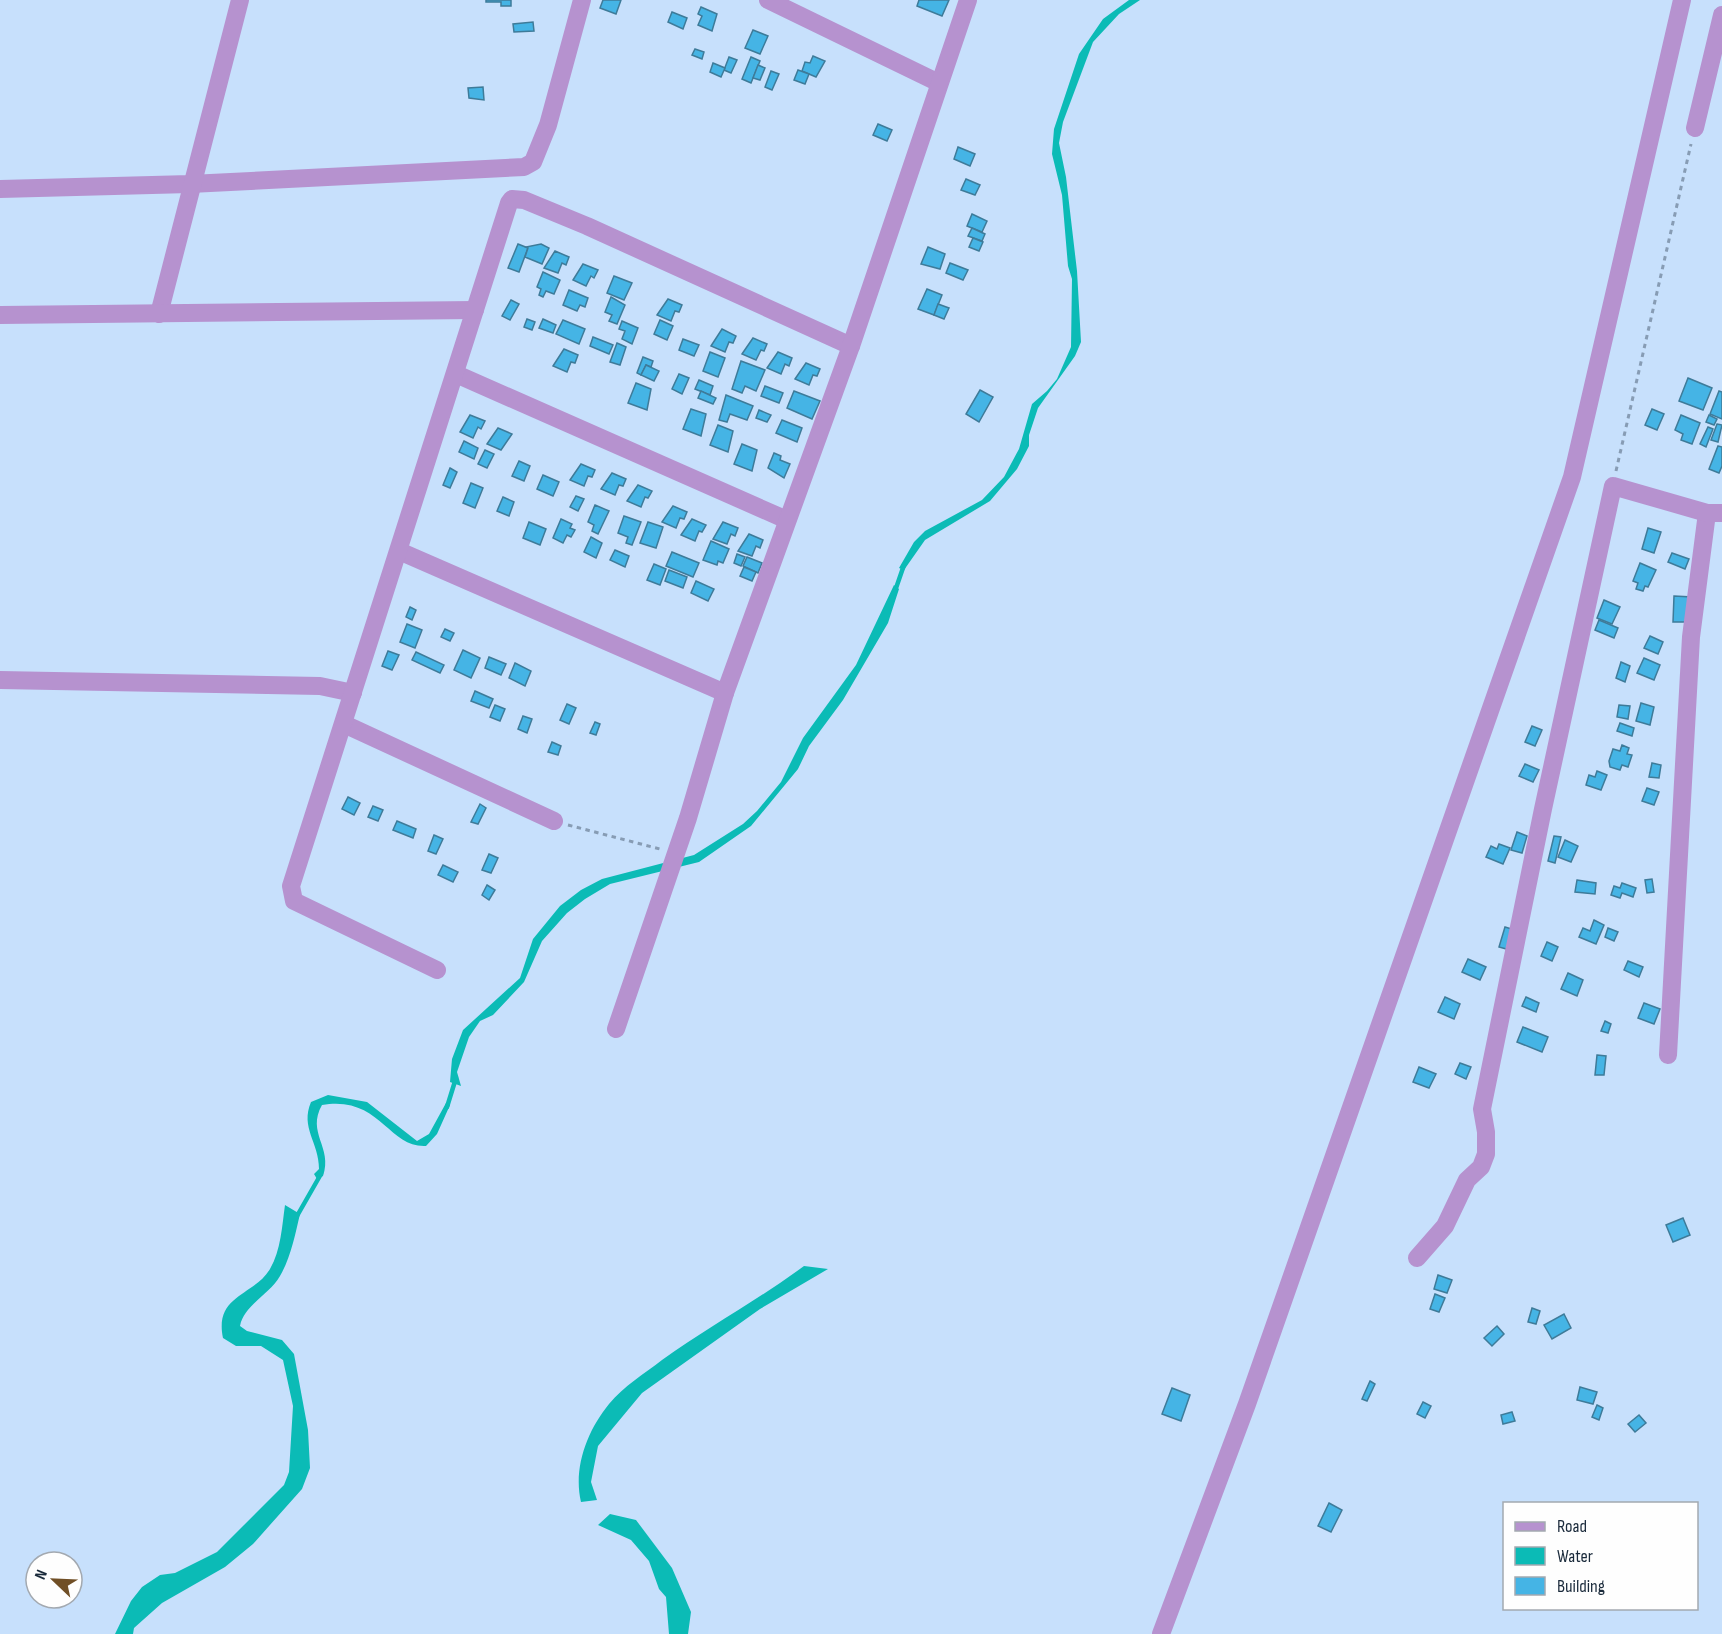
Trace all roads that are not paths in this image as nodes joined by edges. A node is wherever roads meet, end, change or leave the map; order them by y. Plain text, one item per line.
1 (240, 0) edge
2 (582, 0) edge
3 (768, 0) edge
4 (968, 0) edge
5 (1682, 0) edge
6 (1722, 15) edge
7 (939, 83) junction
8 (1695, 128) road end
9 (190, 184) junction
10 (0, 189) edge
11 (476, 310) junction
12 (159, 314) junction
13 (0, 315) edge
14 (851, 346) junction
15 (456, 374) junction
16 (1715, 513) edge
17 (787, 520) junction
18 (399, 551) junction
19 (0, 680) edge
20 (353, 693) junction
21 (725, 693) junction
22 (344, 724) junction
23 (554, 821) road end
24 (437, 970) dead end
25 (616, 1029) dead end
26 (1668, 1055) dead end
27 (1417, 1258) dead end
28 (1161, 1634) edge

1 - 9 street
2 - 9 street
3 - 7 street
4 - 7 street
5 - 28 street
6 - 8 street
7 - 14 street
9 - 10 street
9 - 12 street
11 - 12 street
11 - 14 street
11 - 15 street
12 - 13 street
14 - 17 street
15 - 17 street
15 - 18 street
16 - 26 street
16 - 27 street
17 - 21 street
18 - 20 street
18 - 21 street
19 - 20 street
20 - 22 street
21 - 25 street
22 - 23 street
22 - 24 street

